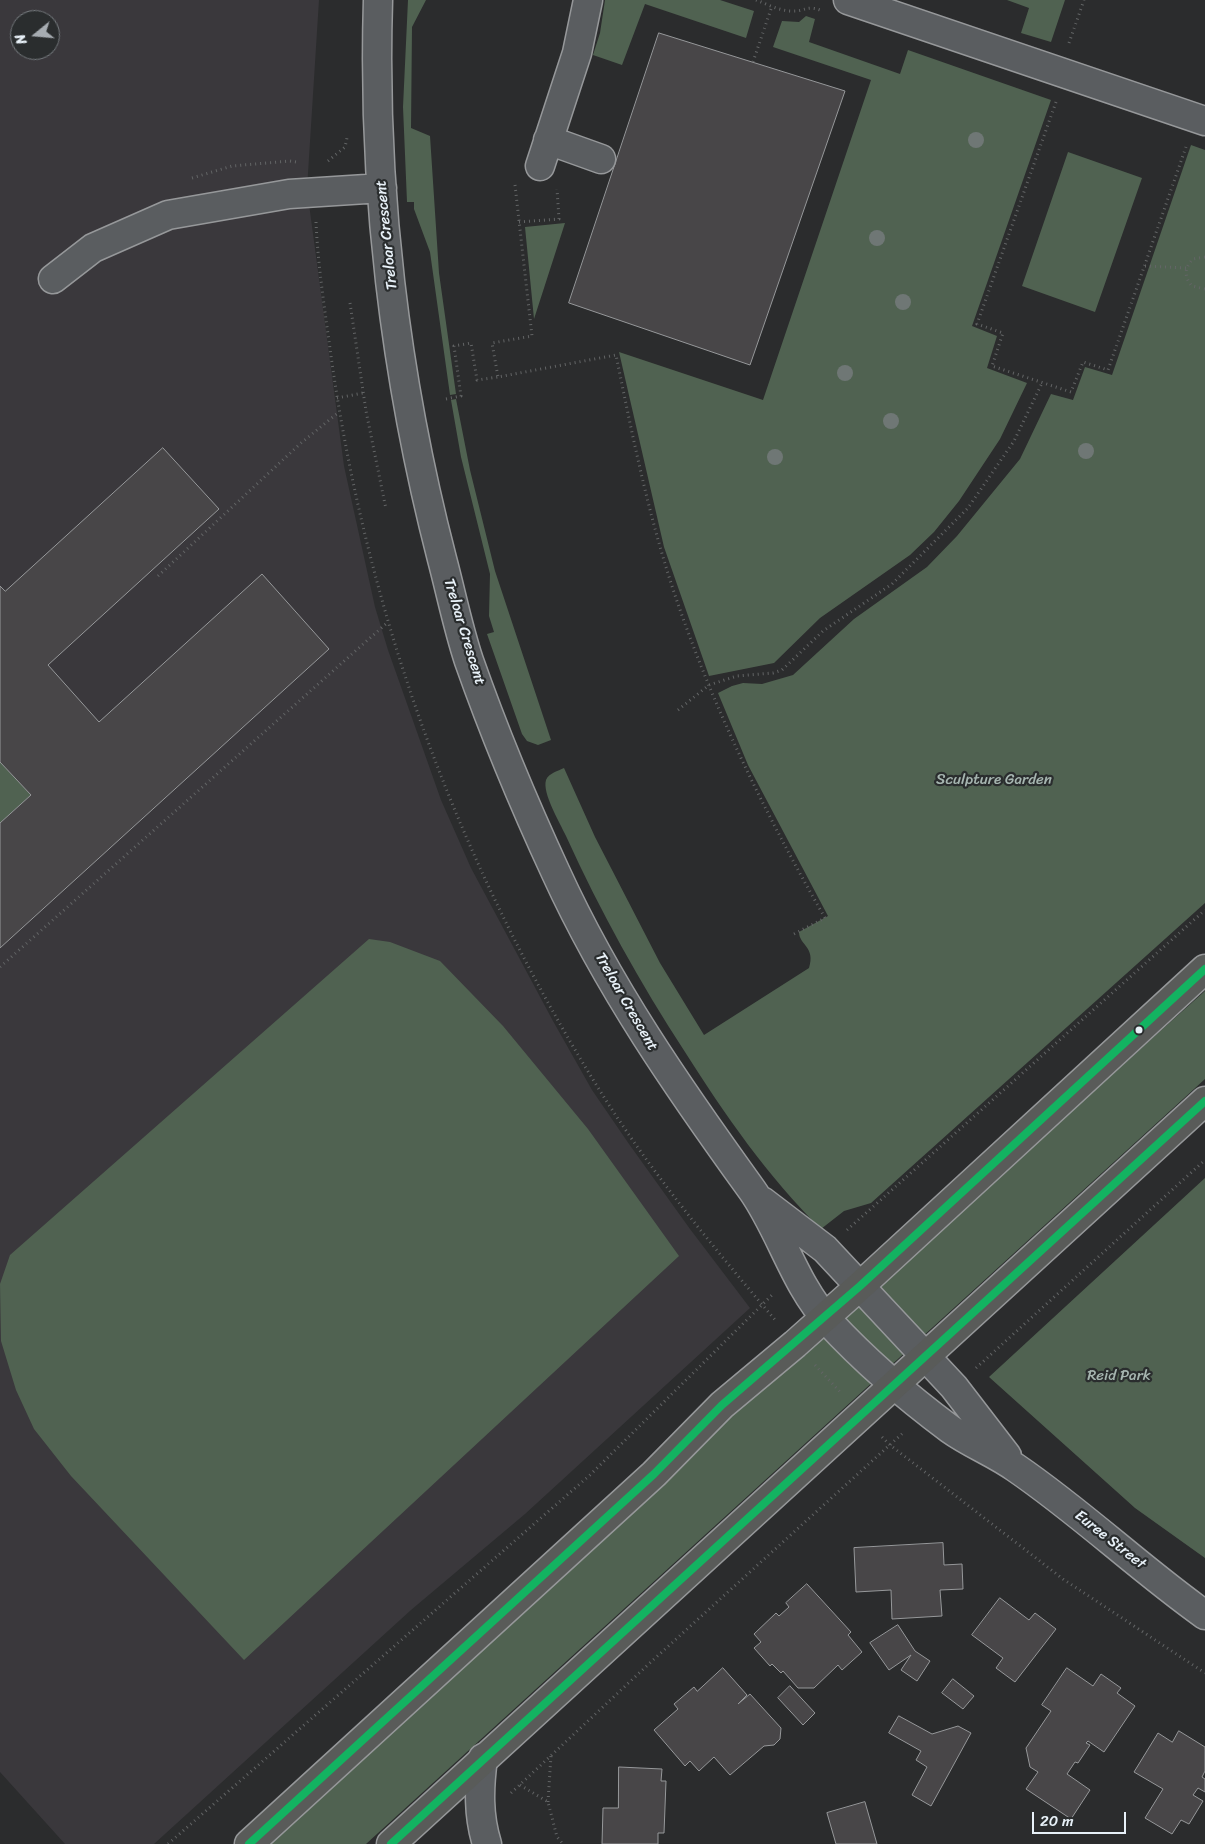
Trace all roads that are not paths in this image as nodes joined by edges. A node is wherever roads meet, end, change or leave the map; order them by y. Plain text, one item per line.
1 (378, 0) edge
2 (588, 0) edge
3 (848, 0) edge
4 (1201, 120) edge
5 (548, 140) junction
6 (601, 159) dead end
7 (549, 175) road end
8 (382, 188) junction
9 (53, 279) dead end
10 (1205, 969) edge
11 (1205, 1101) edge
12 (757, 1197) junction
13 (860, 1286) junction
14 (824, 1318) junction
15 (925, 1357) junction
16 (894, 1386) junction
17 (1014, 1467) junction
18 (1205, 1615) edge
19 (483, 1758) junction
20 (483, 1833) edge
21 (249, 1844) edge
22 (391, 1844) edge

1 - 8 street, Treloar Crescent
2 - 5 street
3 - 4 street
5 - 6 street
5 - 7 street
8 - 9 street
8 - 12 street, Treloar Crescent
10 - 13 main road
11 - 15 main road
12 - 13 street, Treloar Crescent
12 - 14 street, Treloar Crescent
13 - 14 main road
13 - 15 street, Euree Street
14 - 16 street, Euree Street
14 - 21 main road
15 - 16 main road
15 - 17 street, Euree Street
16 - 17 street, Euree Street
16 - 19 main road
17 - 18 street, Euree Street
19 - 20 street
19 - 22 main road

